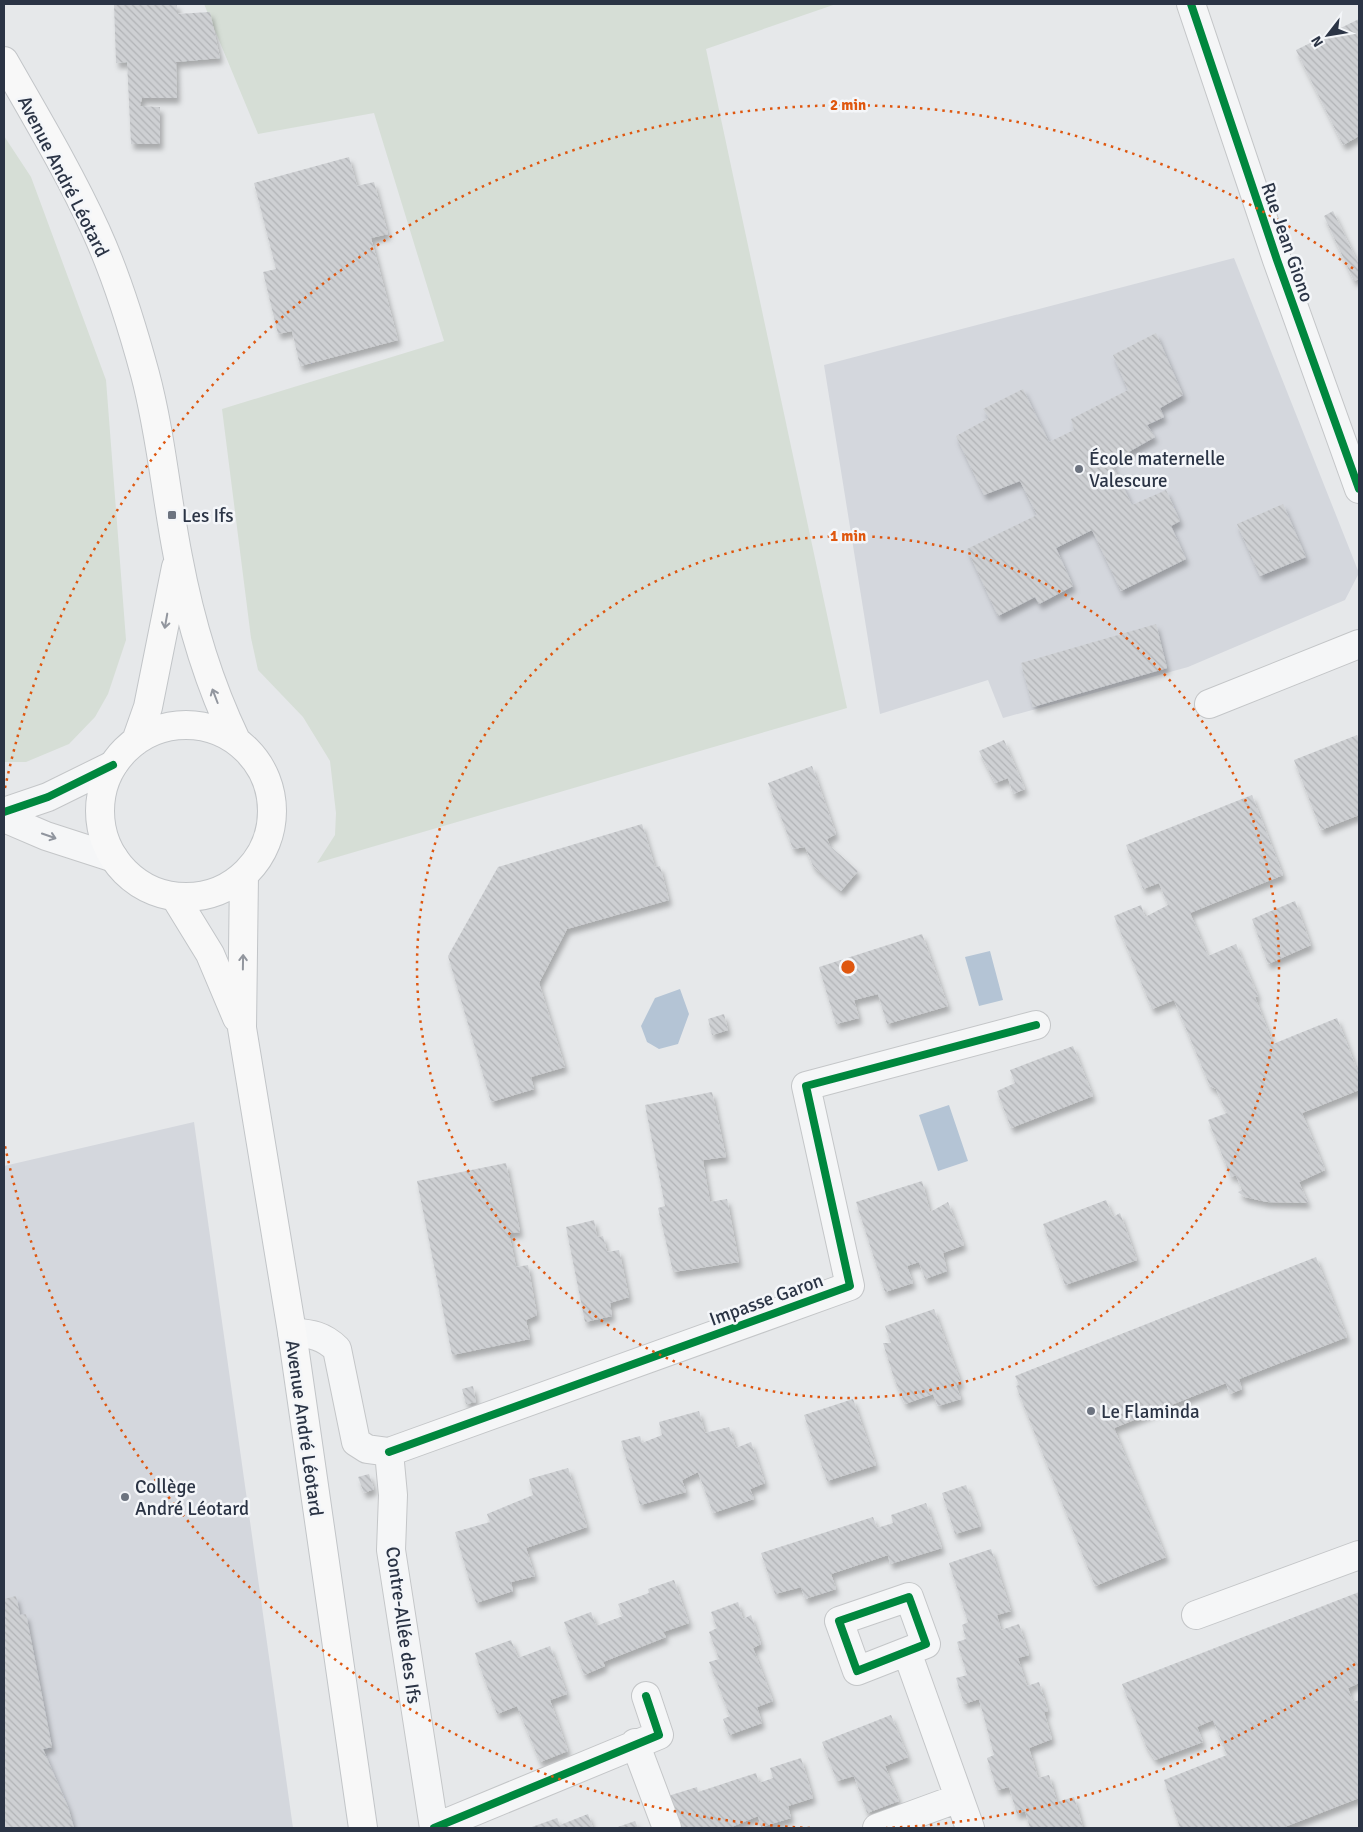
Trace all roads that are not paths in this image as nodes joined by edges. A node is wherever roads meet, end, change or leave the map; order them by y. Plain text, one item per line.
1 (1191, 4) edge
2 (4, 61) edge
3 (1359, 489) edge
4 (178, 556) junction
5 (1359, 644) edge
6 (1210, 704) dead end
7 (236, 740) junction
8 (136, 741) junction
9 (113, 765) junction
10 (4, 812) edge
11 (4, 818) edge
12 (114, 858) junction
13 (244, 876) junction
14 (175, 897) junction
15 (1036, 1024) dead end
16 (242, 1028) junction
17 (292, 1332) junction
18 (389, 1452) junction
19 (1359, 1555) edge
20 (1196, 1615) dead end
21 (907, 1652) dead end
22 (646, 1696) dead end
23 (635, 1743) junction
24 (959, 1798) junction
25 (363, 1828) edge
26 (434, 1828) edge
27 (667, 1828) edge
28 (877, 1828) edge
29 (970, 1828) edge

1 - 3 street, Rue Jean Giono
2 - 4 main road, Avenue André Léotard
7 -> 4 main road, Avenue André Léotard
4 -> 8 main road, Avenue André Léotard
5 - 6 street
7 - 8 main road
7 - 13 main road
8 - 9 main road
9 - 10 street
9 - 12 main road
11 -> 12 street
12 - 14 main road
13 - 14 main road
16 -> 13 main road, Avenue André Léotard
14 - 16 main road, Avenue André Léotard
15 - 18 street, Impasse Garon
16 - 17 main road, Avenue André Léotard
17 - 18 street
17 - 25 main road, Avenue André Léotard
18 - 26 street, Contre-Allée des Ifs
19 - 20 street
21 - 24 street
22 - 23 street
23 - 26 street
23 - 27 street
24 - 28 street
24 - 29 street

